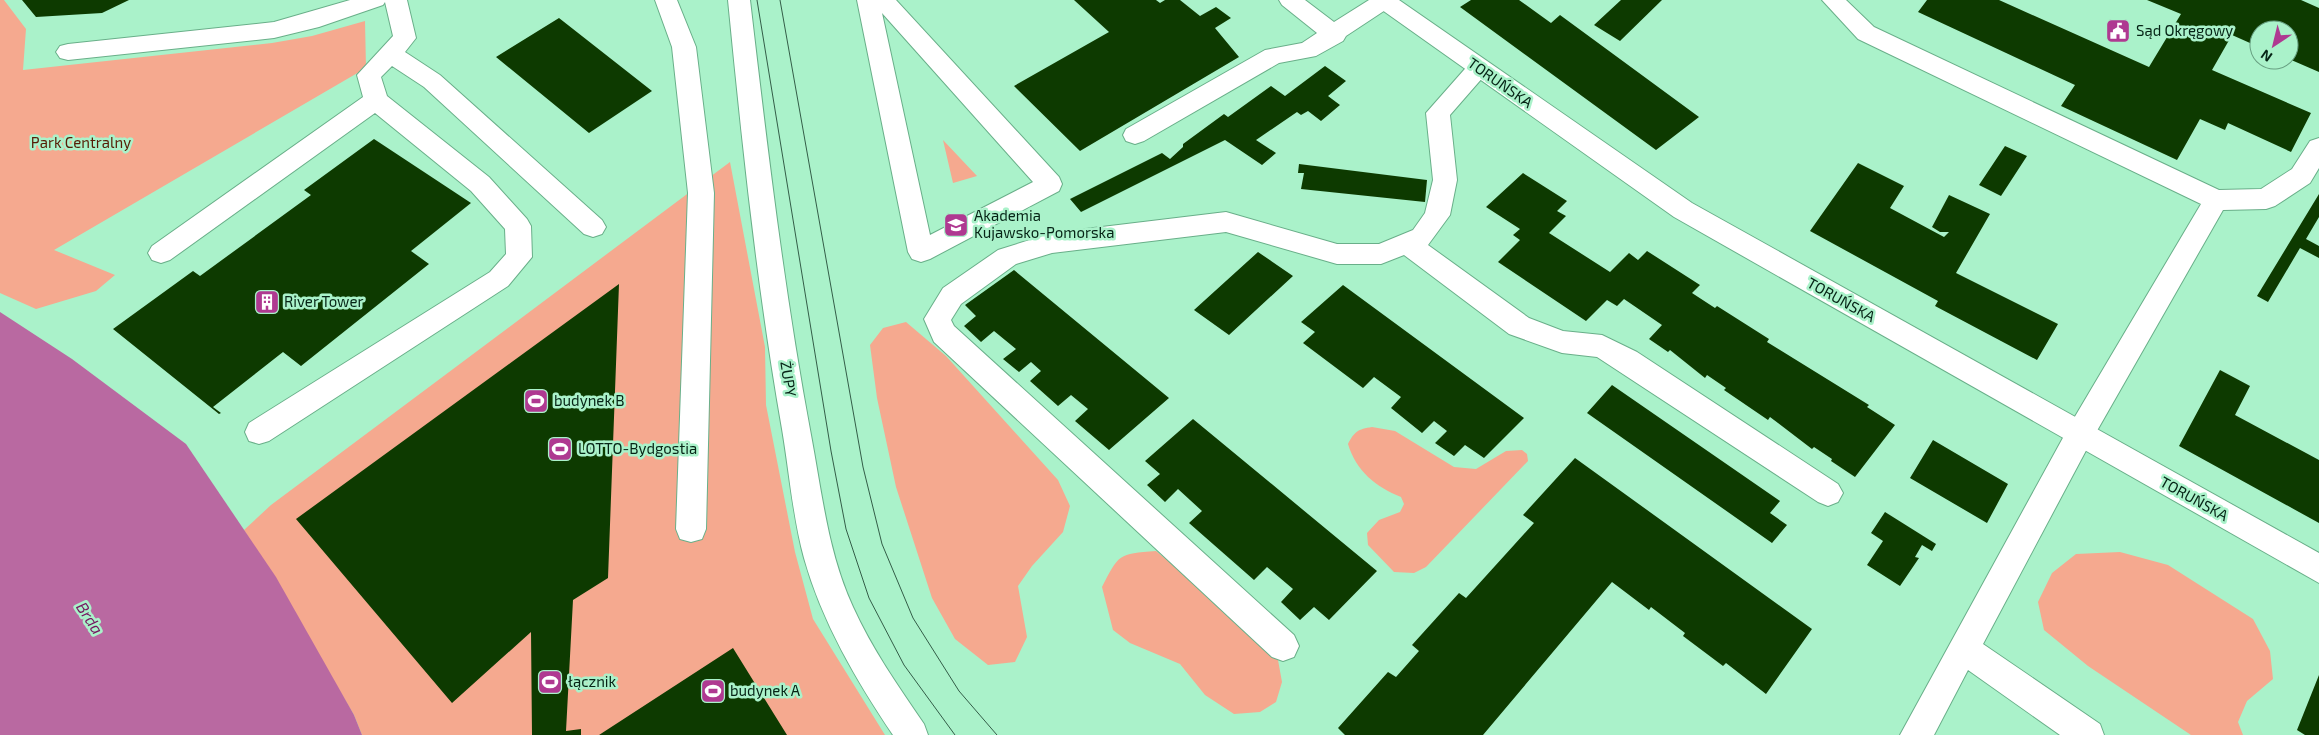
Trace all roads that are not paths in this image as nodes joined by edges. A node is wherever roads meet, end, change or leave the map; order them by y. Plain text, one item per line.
1 (375, 0) edge
2 (396, 0) edge
3 (666, 0) edge
4 (739, 0) edge
5 (868, 0) edge
6 (883, 0) edge
7 (1290, 0) edge
8 (1384, 0) edge
9 (1833, 0) edge
10 (1334, 35) junction
11 (68, 52) dead end
12 (390, 53) junction
13 (1479, 68) junction
14 (376, 100) junction
15 (1135, 135) dead end
16 (2319, 147) edge
17 (2216, 200) junction
18 (593, 227) dead end
19 (1406, 244) junction
20 (161, 252) dead end
21 (258, 432) dead end
22 (2080, 434) junction
23 (1828, 493) dead end
24 (690, 529) dead end
25 (2319, 569) edge
26 (1283, 646) dead end
27 (1964, 649) junction
28 (912, 735) edge
29 (1916, 735) edge
30 (2088, 735) edge

1 - 11 street
2 - 12 street
3 - 24 street
4 - 28 street, ŻUPY
5 - 6 street
7 - 10 street
8 - 10 street
8 - 13 street, TORUŃSKA
9 - 17 street
10 - 15 street
12 - 14 street
12 - 18 street
13 - 19 street
13 - 22 street, TORUŃSKA
14 - 20 street
14 - 21 street
16 - 17 street
17 - 22 street
19 - 23 street
19 - 26 street
22 - 25 street, TORUŃSKA
22 - 27 street
27 - 29 street
27 - 30 street

